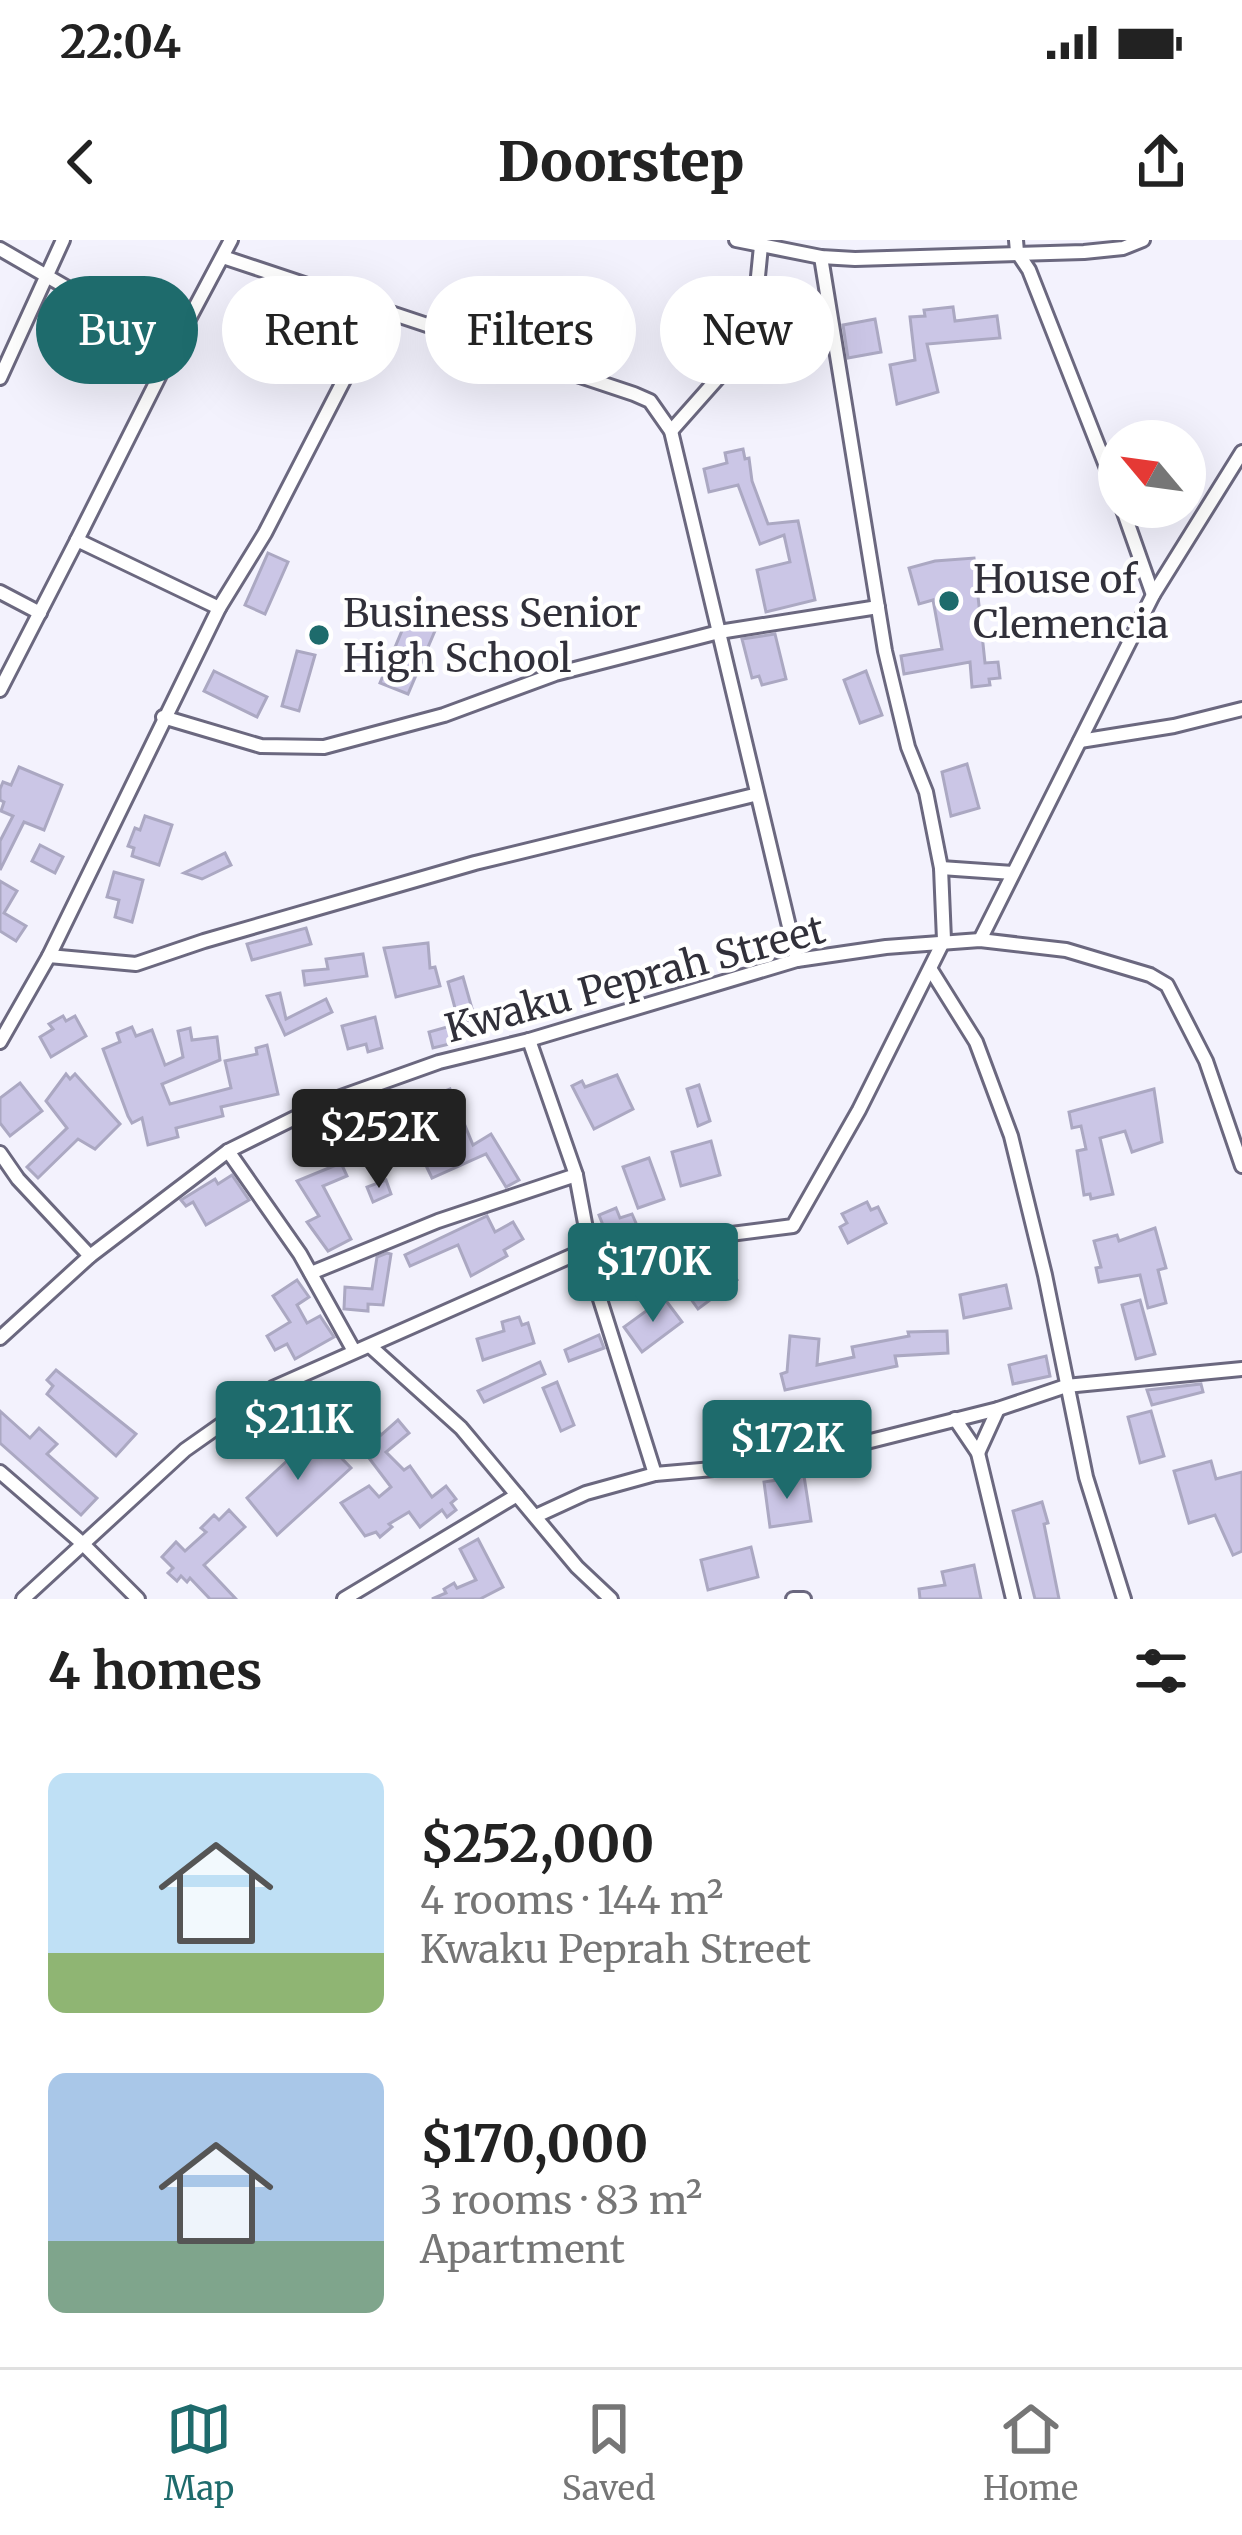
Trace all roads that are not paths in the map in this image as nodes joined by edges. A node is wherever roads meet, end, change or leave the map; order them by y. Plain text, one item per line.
1 (63, 240) edge
2 (231, 240) edge
3 (736, 240) edge
4 (1143, 240) edge
5 (779, 243) edge
6 (761, 246) junction
7 (1017, 246) edge
8 (0, 249) edge
9 (223, 257) junction
10 (821, 257) junction
11 (47, 274) junction
12 (50, 276) edge
13 (279, 276) edge
14 (198, 302) edge
15 (401, 317) edge
16 (0, 378) edge
17 (155, 384) edge
18 (342, 384) edge
19 (670, 431) junction
20 (1098, 450) edge
21 (1242, 452) edge
22 (1129, 528) edge
23 (77, 540) junction
24 (0, 592) edge
25 (1153, 596) junction
26 (878, 607) junction
27 (219, 608) junction
28 (40, 613) junction
29 (719, 632) junction
30 (0, 690) edge
31 (1242, 709) edge
32 (163, 717) junction
33 (1080, 741) junction
34 (754, 795) junction
35 (941, 868) junction
36 (1013, 873) junction
37 (944, 940) junction
38 (980, 940) junction
39 (50, 956) junction
40 (797, 960) junction
41 (932, 970) junction
42 (529, 1040) junction
43 (0, 1042) edge
44 (1236, 1133) edge
45 (228, 1150) junction
46 (0, 1153) edge
47 (1242, 1166) edge
48 (576, 1174) junction
49 (587, 1249) junction
50 (90, 1256) junction
51 (591, 1267) junction
52 (311, 1273) junction
53 (0, 1338) edge
54 (370, 1346) junction
55 (354, 1352) junction
56 (1242, 1369) edge
57 (1066, 1387) junction
58 (998, 1409) junction
59 (955, 1419) junction
60 (978, 1454) junction
61 (0, 1472) edge
62 (655, 1474) junction
63 (517, 1495) junction
64 (536, 1516) junction
65 (82, 1543) junction
66 (23, 1599) edge
67 (138, 1599) edge
68 (344, 1599) edge
69 (610, 1599) edge
70 (793, 1599) edge
71 (804, 1599) edge
72 (1013, 1599) edge
73 (1124, 1599) edge

1 - 11 street
2 - 9 street
3 - 6 street
4 - 7 street
5 - 6 street
5 - 10 street
6 - 19 street
7 - 10 street
7 - 20 street
8 - 11 street
9 - 13 street
9 - 14 street
10 - 26 street
11 - 12 street
11 - 16 street
15 - 19 street
17 - 23 street
18 - 27 street
19 - 29 street
21 - 25 street
22 - 25 street
23 - 27 street
23 - 28 street
24 - 28 street
25 - 33 street
26 - 29 street
26 - 35 street
27 - 32 street
28 - 30 street
29 - 32 street
29 - 34 street
31 - 33 street
32 - 39 street
33 - 36 street
34 - 39 street
34 - 40 street
35 - 36 street
35 - 37 street
36 - 38 street
37 - 38 street, Kwaku Peprah Street
37 - 40 street, Kwaku Peprah Street
37 - 41 street
38 - 44 street, Kwaku Peprah Street
39 - 43 street
40 - 42 street, Kwaku Peprah Street
41 - 51 street
41 - 57 street
42 - 45 street, Kwaku Peprah Street
42 - 48 street
44 - 47 street, Kwaku Peprah Street
45 - 50 street, Kwaku Peprah Street
45 - 52 street
46 - 50 street
48 - 49 street
48 - 52 street
49 - 51 street
49 - 54 street
50 - 53 street, Kwaku Peprah Street
51 - 62 street
52 - 55 street
54 - 55 street
54 - 63 street
55 - 65 street
56 - 57 street
57 - 58 street
57 - 73 street
58 - 59 street
58 - 60 street
59 - 60 street
59 - 62 street
60 - 72 street
61 - 65 street
62 - 64 street
63 - 64 street
63 - 68 street
64 - 69 street
65 - 66 street
65 - 67 street
70 - 71 street

